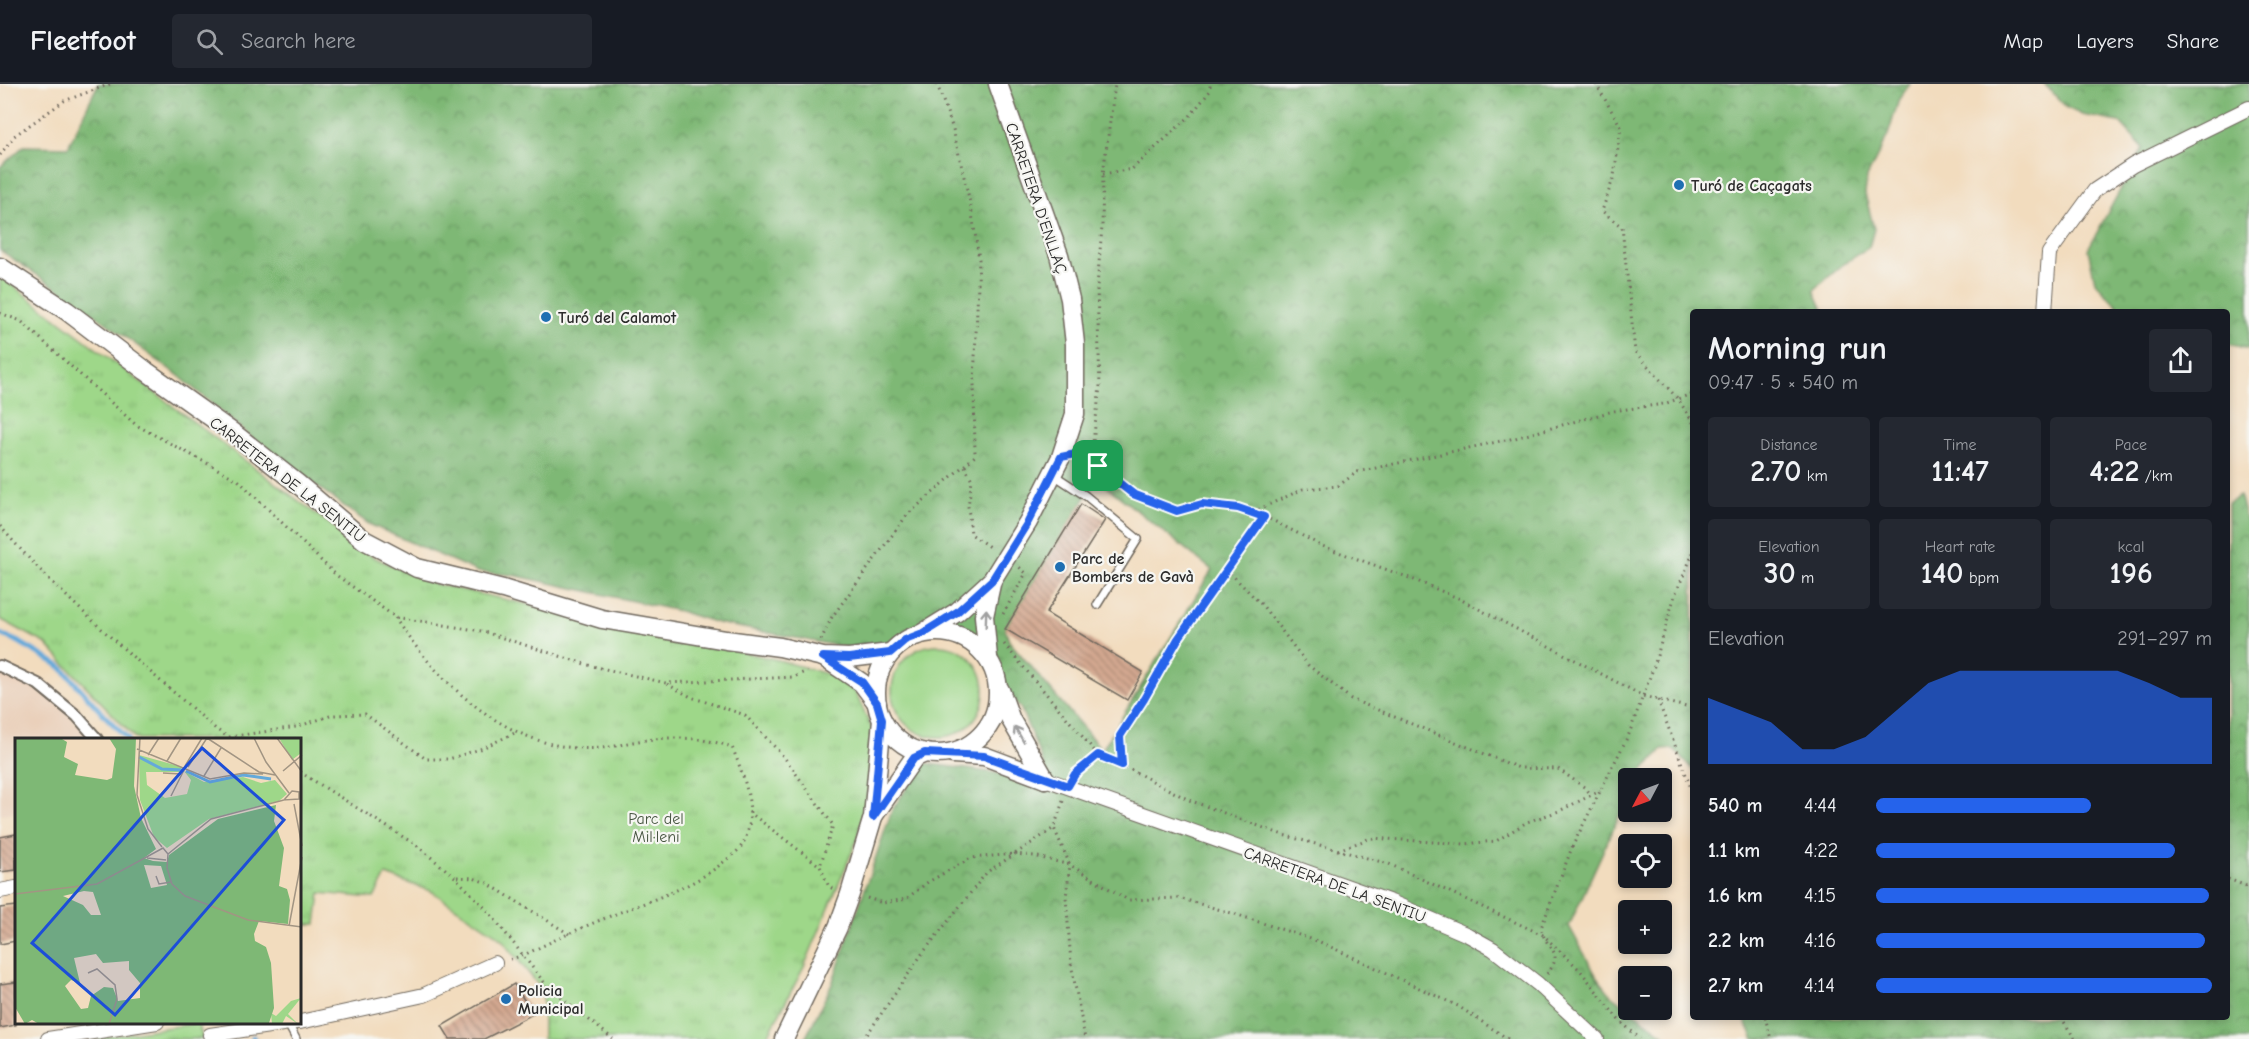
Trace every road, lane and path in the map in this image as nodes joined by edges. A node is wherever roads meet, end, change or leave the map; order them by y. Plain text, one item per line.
1 (110, 84) edge
2 (937, 84) edge
3 (998, 84) edge
4 (1115, 84) edge
5 (1210, 84) edge
6 (1596, 84) edge
7 (2249, 108) edge
8 (0, 155) edge
9 (1103, 174) junction
10 (0, 267) edge
11 (2045, 309) edge
12 (1690, 394) edge
13 (1678, 399) junction
14 (1690, 418) edge
15 (1057, 465) junction
16 (965, 466) junction
17 (1098, 466) junction
18 (1252, 513) junction
19 (1264, 517) junction
20 (0, 526) edge
21 (993, 550) dead end
22 (1690, 560) edge
23 (1018, 566) dead end
24 (1226, 569) junction
25 (992, 580) junction
26 (1097, 605) dead end
27 (395, 617) dead end
28 (998, 622) dead end
29 (923, 633) junction
30 (1000, 639) dead end
31 (890, 653) junction
32 (819, 655) junction
33 (988, 657) junction
34 (0, 666) edge
35 (666, 684) dead end
36 (999, 686) junction
37 (1643, 696) junction
38 (1658, 700) junction
39 (1690, 708) edge
40 (880, 711) junction
41 (518, 731) junction
42 (97, 738) edge
43 (229, 738) edge
44 (925, 753) junction
45 (946, 754) junction
46 (1098, 755) junction
47 (1122, 765) junction
48 (302, 773) edge
49 (1045, 779) junction
50 (1690, 785) edge
51 (1068, 786) junction
52 (1602, 790) junction
53 (1590, 795) junction
54 (749, 812) junction
55 (873, 817) junction
56 (1054, 828) junction
57 (1338, 850) junction
58 (1015, 854) junction
59 (820, 866) junction
60 (1070, 866) junction
61 (455, 877) junction
62 (2230, 880) edge
63 (2249, 887) edge
64 (15, 888) edge
65 (839, 890) dead end
66 (0, 891) edge
67 (867, 898) dead end
68 (569, 934) junction
69 (1543, 934) junction
70 (524, 955) junction
71 (495, 963) joint
72 (1538, 984) junction
73 (1766, 1020) edge
74 (2063, 1020) edge
75 (302, 1021) edge
76 (150, 1024) edge
77 (285, 1024) edge
78 (295, 1024) edge
79 (209, 1032) edge
80 (48, 1039) edge
81 (296, 1039) edge
82 (613, 1039) edge
83 (784, 1039) edge
84 (864, 1039) edge
85 (1085, 1039) edge
86 (1508, 1039) edge
87 (1597, 1039) edge
88 (1640, 1039) edge
89 (1772, 1039) edge
90 (2075, 1039) edge

1 - 8 path
2 - 16 path
3 - 15 street, CARRETERA D'ENLLAÇ
4 - 9 path
5 - 9 path
6 - 13 path
7 - 11 street
9 - 17 path
10 - 32 street, CARRETERA DE LA SENTIU
12 - 13 path
13 - 14 path
13 - 18 path
15 - 17 path
15 - 25 street, CARRETERA D'ENLLAÇ
15 - 26 lane
16 - 21 path
16 - 32 path
17 - 18 path
18 - 19 path
19 - 24 path
19 - 37 path
20 - 43 path
22 - 37 path
23 - 28 path
24 - 47 path
24 - 53 path
25 - 29 street, CARRETERA D'ENLLAÇ
33 -> 25 street, CARRETERA D'ENLLAÇ
27 - 41 path
29 - 31 street
29 - 33 street
30 - 46 path
31 - 32 street, CARRETERA DE LA SENTIU
31 - 40 street
32 - 40 street, CARRETERA DE LA SENTIU
33 - 36 street
34 - 42 street
35 - 59 path
36 - 45 street
49 -> 36 street
37 - 38 path
37 - 52 path
38 - 39 path
38 - 50 path
40 - 44 street
40 - 55 street
41 - 43 path
41 - 54 path
44 - 45 street
44 - 55 street
45 - 49 street, CARRETERA DE LA SENTIU
46 - 47 path
46 - 51 path
47 - 57 path
48 - 61 path
49 - 51 street, CARRETERA DE LA SENTIU
51 - 56 path
51 - 72 street, CARRETERA DE LA SENTIU
52 - 53 path
52 - 69 path
53 - 57 path
54 - 59 path
54 - 68 path
55 - 83 street
56 - 58 path
56 - 60 path
57 - 69 path
58 - 60 path
58 - 67 path
58 - 84 path
59 - 65 path
60 - 85 path
60 - 86 path
61 - 68 path
61 - 70 path
62 - 63 path
64 - 66 street
68 - 70 path
69 - 72 path
69 - 88 path
70 - 71 path
70 - 82 path
71 - 75 street
72 - 87 street, CARRETERA DE LA SENTIU
73 - 89 path
74 - 90 path
76 - 80 street
77 - 79 street
78 - 81 lane

